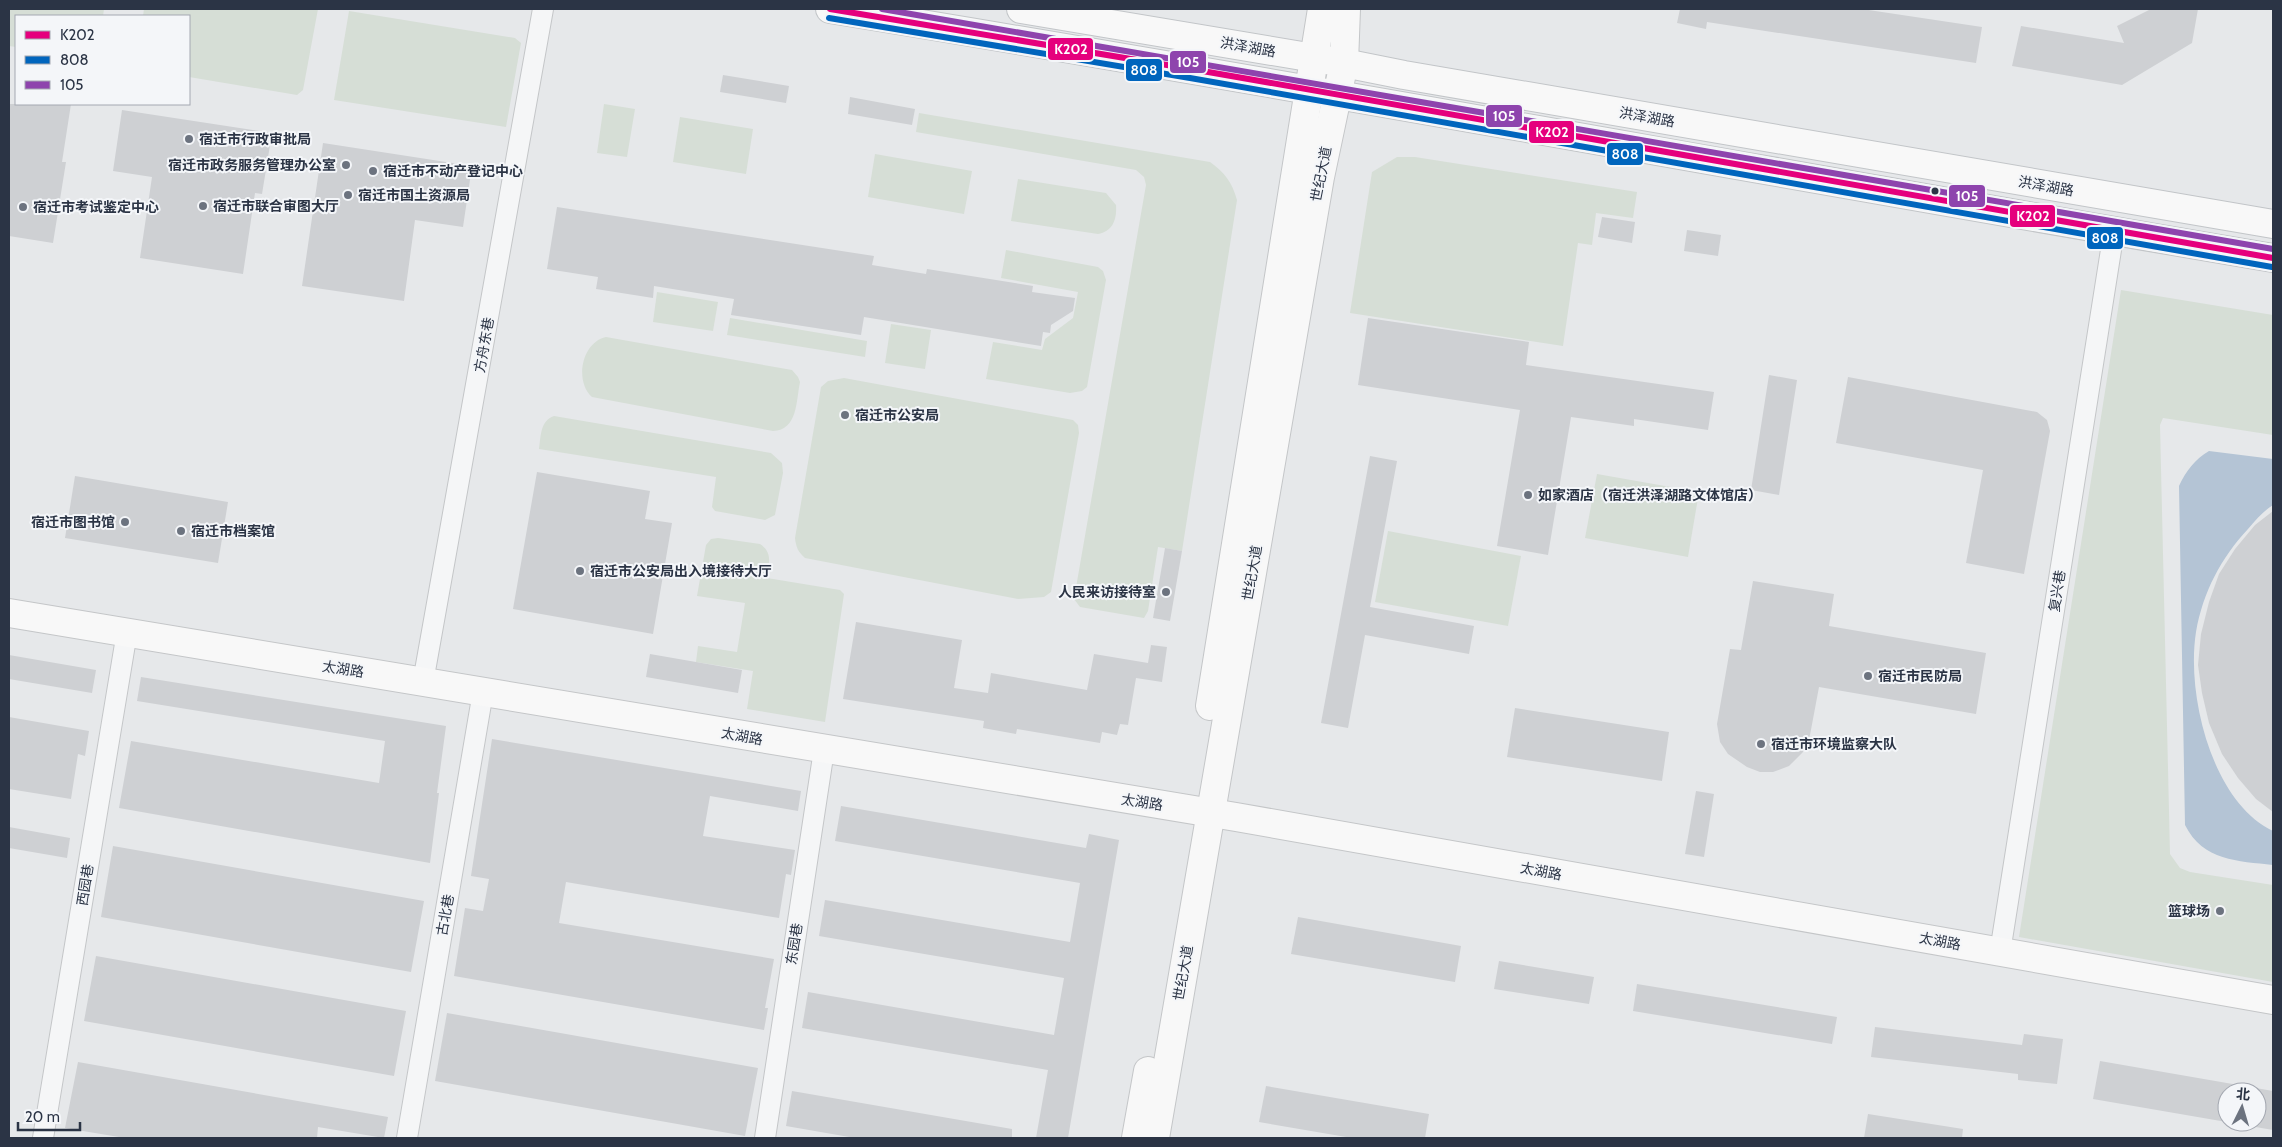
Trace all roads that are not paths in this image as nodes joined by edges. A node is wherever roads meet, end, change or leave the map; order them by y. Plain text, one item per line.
1 (543, 9) edge
2 (830, 9) edge
3 (1021, 9) edge
4 (1322, 9) edge
5 (1346, 9) edge
6 (1313, 58) junction
7 (1344, 63) junction
8 (1307, 98) junction
9 (1336, 102) junction
10 (2273, 224) edge
11 (2114, 231) junction
12 (2273, 258) edge
13 (9, 613) edge
14 (127, 632) junction
15 (423, 682) junction
16 (483, 692) junction
17 (824, 750) junction
18 (1202, 812) junction
19 (2000, 952) junction
20 (2273, 1000) edge
21 (43, 1138) edge
22 (407, 1138) edge
23 (765, 1138) edge
24 (1136, 1138) edge
25 (1155, 1138) edge

1 - 15 street, 方舟东巷
2 - 8 street
3 - 6 street, 洪泽湖路
4 - 6 street, 世纪大道
5 - 7 street, 世纪大道
6 - 7 street, 洪泽湖路
6 - 8 street, 世纪大道
7 - 9 street, 世纪大道
7 - 10 street, 洪泽湖路
8 - 9 street
8 - 18 street, 世纪大道
9 - 11 street
9 - 18 street, 世纪大道
11 - 12 street
11 - 19 street, 复兴巷
13 - 14 street, 太湖路
14 - 15 street, 太湖路
14 - 21 street, 西园巷
15 - 16 street, 太湖路
16 - 17 street, 太湖路
16 - 22 street, 古北巷
17 - 18 street, 太湖路
17 - 23 street, 东园巷
18 - 19 street, 太湖路
18 - 24 street, 世纪大道
18 - 25 street, 世纪大道
19 - 20 street, 太湖路

